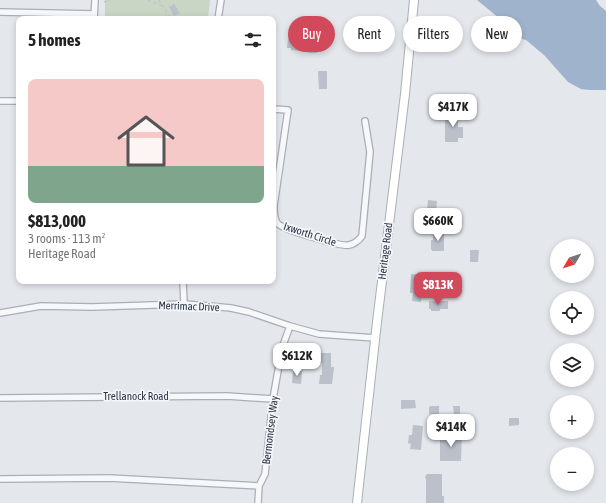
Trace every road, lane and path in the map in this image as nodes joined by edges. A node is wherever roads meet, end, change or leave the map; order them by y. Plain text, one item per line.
1 (94, 0) edge
2 (108, 0) edge
3 (148, 0) edge
4 (159, 0) edge
5 (221, 0) edge
6 (414, 0) edge
7 (104, 2) dead end
8 (163, 6) junction
9 (0, 12) edge
10 (94, 16) edge
11 (169, 16) edge
12 (218, 16) edge
13 (0, 101) edge
14 (16, 101) edge
15 (276, 108) edge
16 (364, 121) dead end
17 (276, 192) edge
18 (276, 220) edge
19 (184, 284) edge
20 (184, 304) junction
21 (0, 313) edge
22 (290, 326) junction
23 (375, 338) junction
24 (0, 398) edge
25 (273, 399) junction
26 (0, 479) edge
27 (259, 486) junction
28 (258, 503) edge
29 (358, 503) edge

1 - 10 street
2 - 7 path
3 - 8 path
4 - 8 path
5 - 12 street
6 - 23 street, Heritage Road
8 - 11 path
9 - 10 street
13 - 14 street
15 - 17 street, Ixworth Circle
16 - 18 street, Ixworth Circle
19 - 20 street
20 - 21 street, Merrimac Drive
20 - 22 street, Merrimac Drive
22 - 23 street, Merrimac Drive
22 - 25 street, Bermondsey Way
23 - 29 street, Heritage Road
24 - 25 street, Trellanock Road
25 - 27 street, Bermondsey Way
26 - 27 street
27 - 28 street, Bermondsey Way

